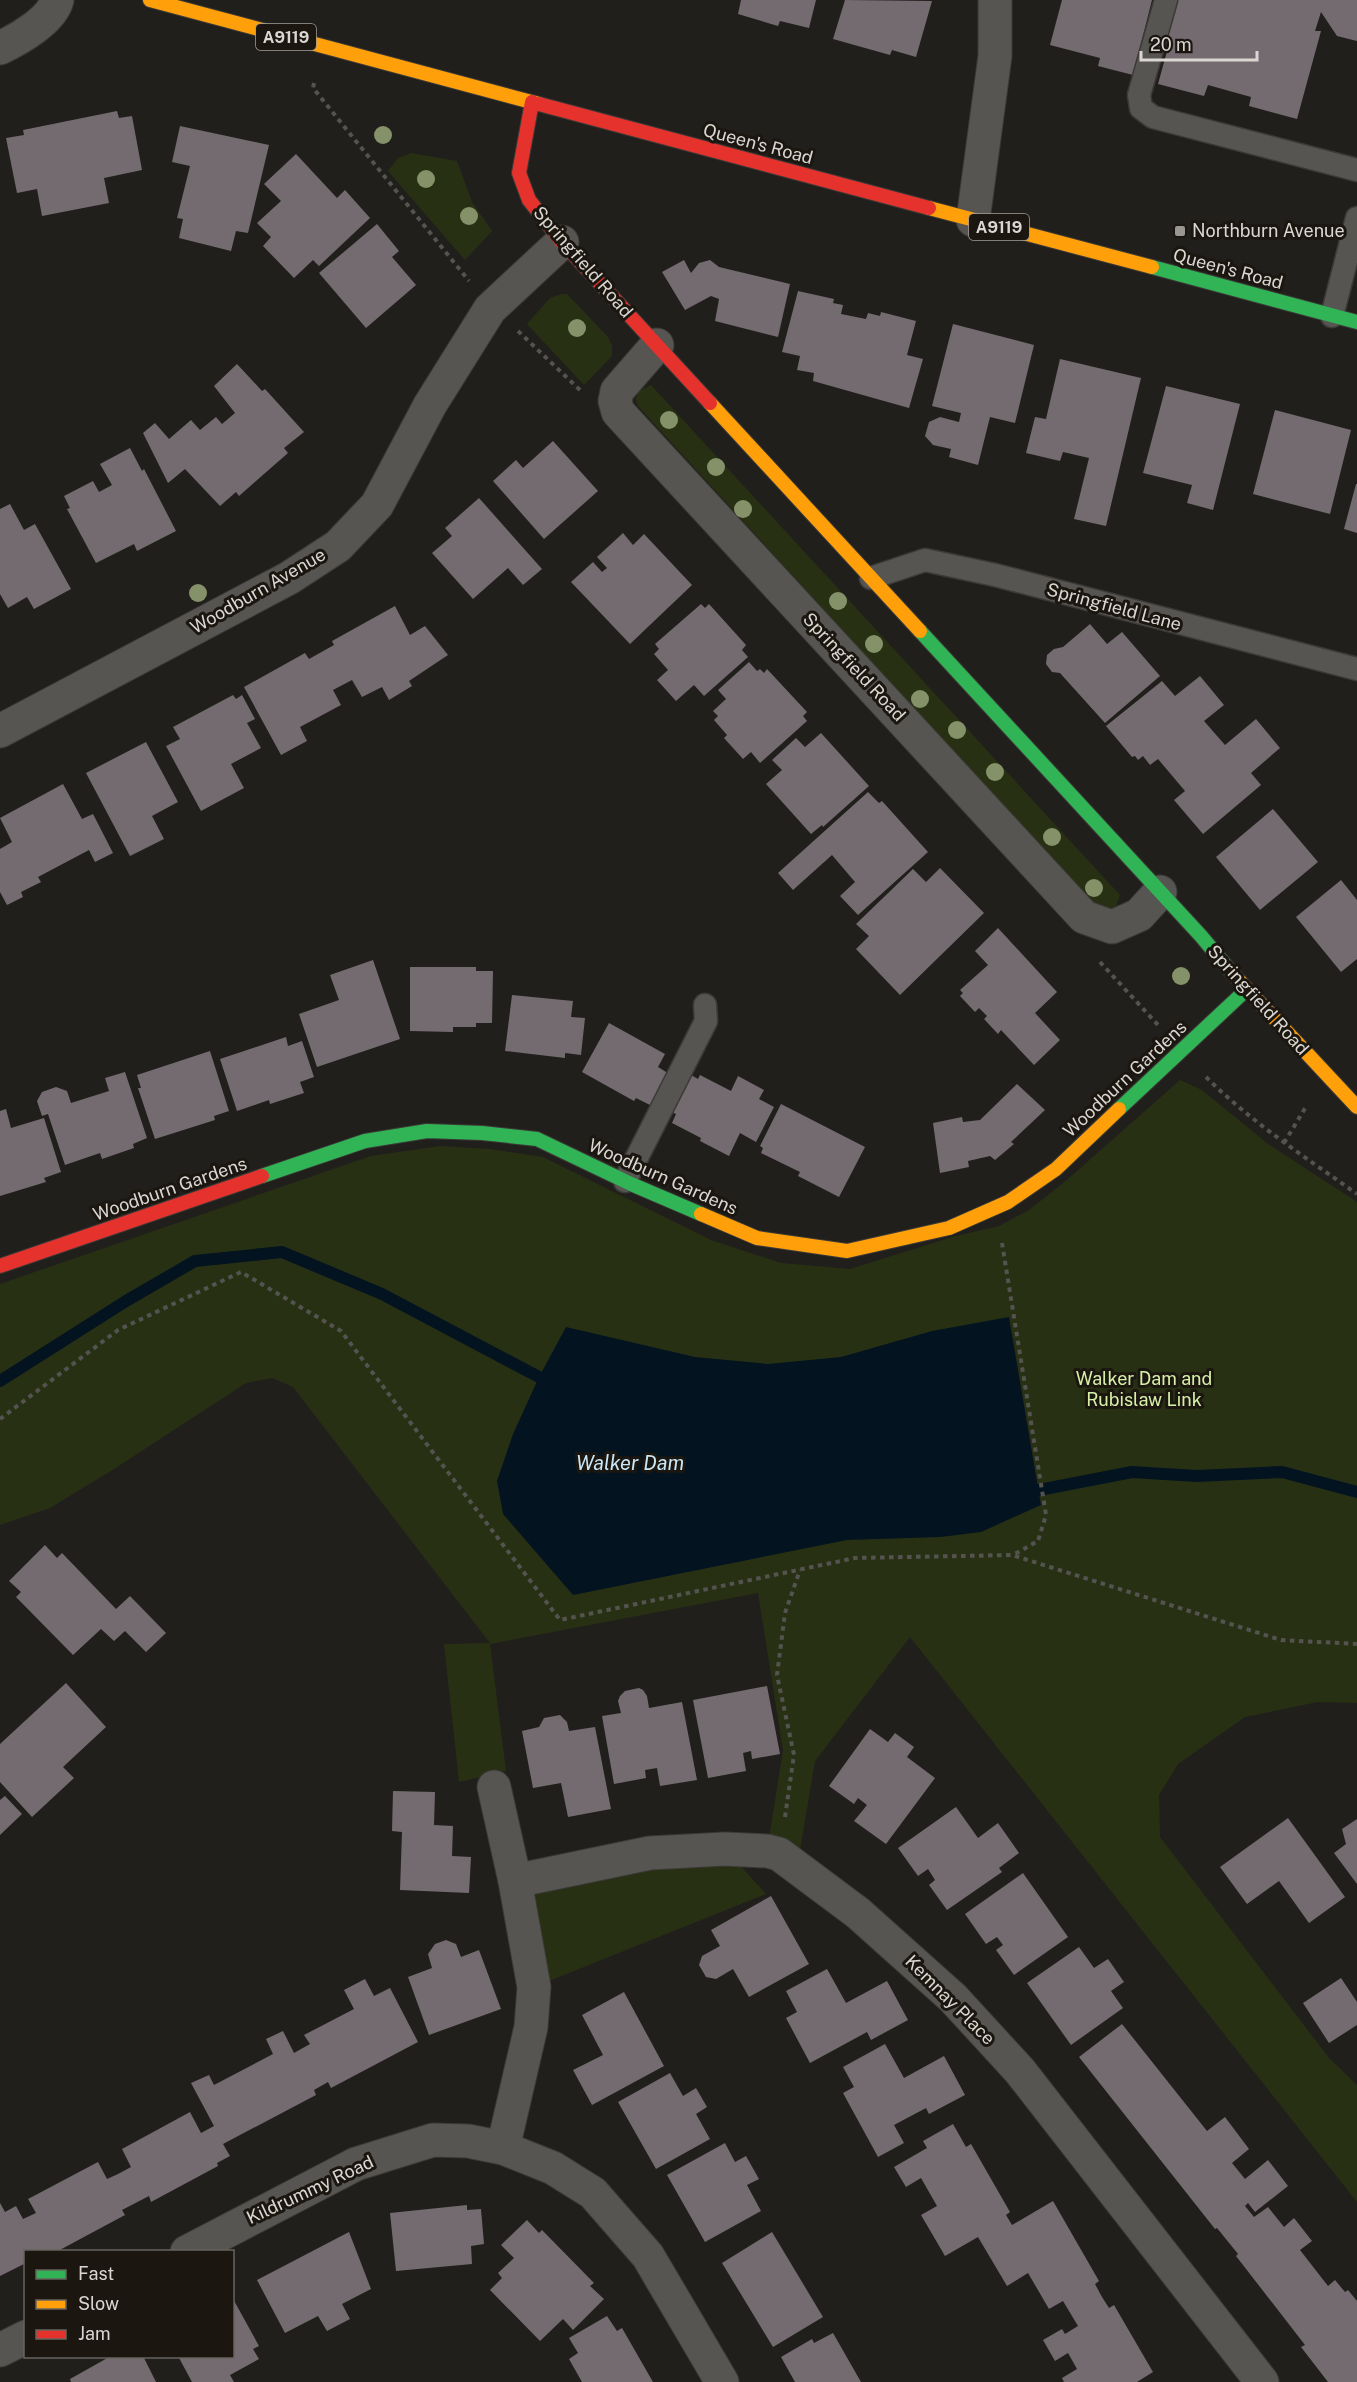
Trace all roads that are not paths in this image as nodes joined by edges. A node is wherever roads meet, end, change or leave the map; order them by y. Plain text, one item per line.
1 (57, 0) edge
2 (150, 0) edge
3 (995, 0) edge
4 (1166, 0) edge
5 (0, 48) edge
6 (531, 102) junction
7 (1357, 170) edge
8 (1357, 218) edge
9 (973, 220) junction
10 (562, 242) junction
11 (1332, 316) junction
12 (1357, 322) edge
13 (657, 345) junction
14 (871, 578) junction
15 (1357, 669) edge
16 (0, 731) edge
17 (1160, 892) junction
18 (1246, 990) junction
19 (705, 1005) dead end
20 (1357, 1107) edge
21 (625, 1181) junction
22 (0, 1266) edge
23 (494, 1787) dead end
24 (515, 1881) junction
25 (503, 2148) junction
26 (191, 2250) edge
27 (24, 2338) edge
28 (0, 2350) edge
29 (722, 2382) edge
30 (1262, 2382) edge

1 - 5 street
2 - 6 street, Queen's Road / A9119
3 - 9 street
4 - 7 lane
6 - 9 street, Queen's Road / A9119
6 - 10 street, Springfield Road
8 - 11 lane
9 - 11 street, Queen's Road / A9119
10 - 13 street, Springfield Road
10 - 16 street, Woodburn Avenue
11 - 12 street, Queen's Road / A9119
13 - 14 street, Springfield Road
13 - 17 street, Springfield Road
14 - 15 lane, Springfield Lane
14 - 17 street, Springfield Road
17 - 18 street, Springfield Road
18 - 20 street, Springfield Road
18 - 21 street, Woodburn Gardens
19 - 21 lane
21 - 22 street, Woodburn Gardens
23 - 24 street
24 - 25 street
24 - 30 street, Kemnay Place
25 - 26 street, Kildrummy Road
25 - 29 street, Kildrummy Road
27 - 28 street

